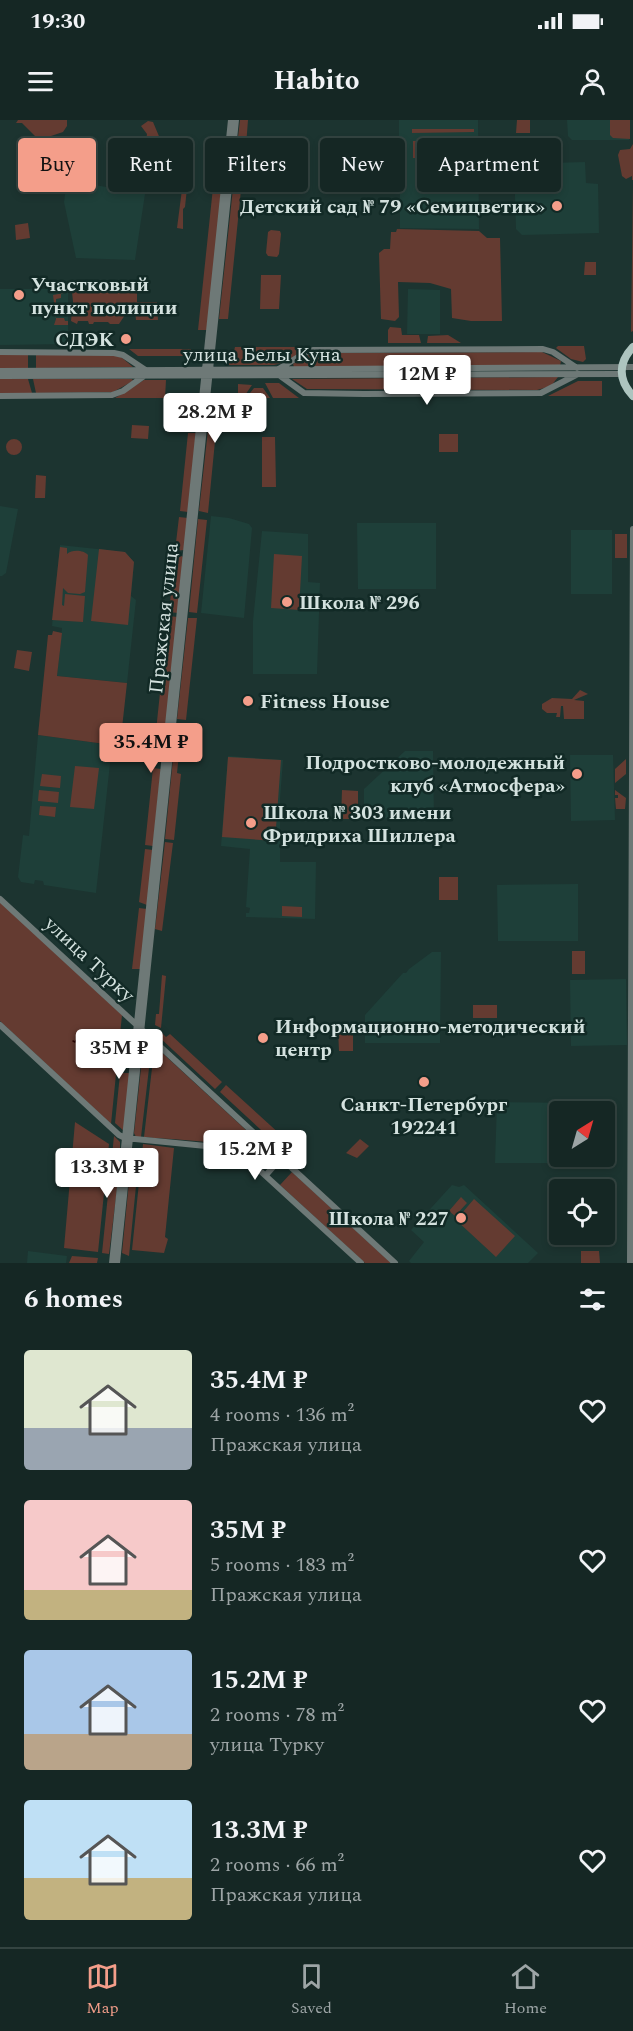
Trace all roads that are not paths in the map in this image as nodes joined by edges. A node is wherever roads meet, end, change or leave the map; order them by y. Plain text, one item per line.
1 (231, 120) edge
2 (236, 120) edge
3 (633, 347) edge
4 (0, 352) edge
5 (633, 367) edge
6 (0, 371) edge
7 (578, 371) junction
8 (621, 371) junction
9 (146, 373) junction
10 (208, 373) junction
11 (278, 373) junction
12 (0, 376) edge
13 (0, 396) edge
14 (633, 396) edge
15 (633, 529) edge
16 (633, 754) edge
17 (0, 898) edge
18 (0, 1025) edge
19 (139, 1027) junction
20 (632, 1078) edge
21 (128, 1138) junction
22 (281, 1158) junction
23 (266, 1175) junction
24 (112, 1263) edge
25 (117, 1263) edge
26 (361, 1263) edge
27 (395, 1263) edge
28 (630, 1263) edge

1 - 10 street, Пражская улица
2 - 10 street, Пражская улица
3 - 8 main road
4 - 9 street
5 - 8 street, улица Белы Куна
6 - 9 street, улица Белы Куна
7 - 8 street, улица Белы Куна
7 - 11 street, улица Белы Куна
7 - 11 street
7 - 11 street
8 - 14 main road
9 - 10 street, улица Белы Куна
9 - 12 street, улица Белы Куна
9 - 13 street
10 - 11 street, улица Белы Куна
10 - 19 street, Пражская улица
15 - 16 street
16 - 20 street
17 - 19 street, улица Турку
18 - 21 street
19 - 21 street, Пражская улица
19 - 22 street, улица Турку
20 - 28 street
21 - 23 street
21 - 24 street, Пражская улица
21 - 25 street, Пражская улица
22 - 23 street
22 - 27 street, улица Турку
23 - 26 street

